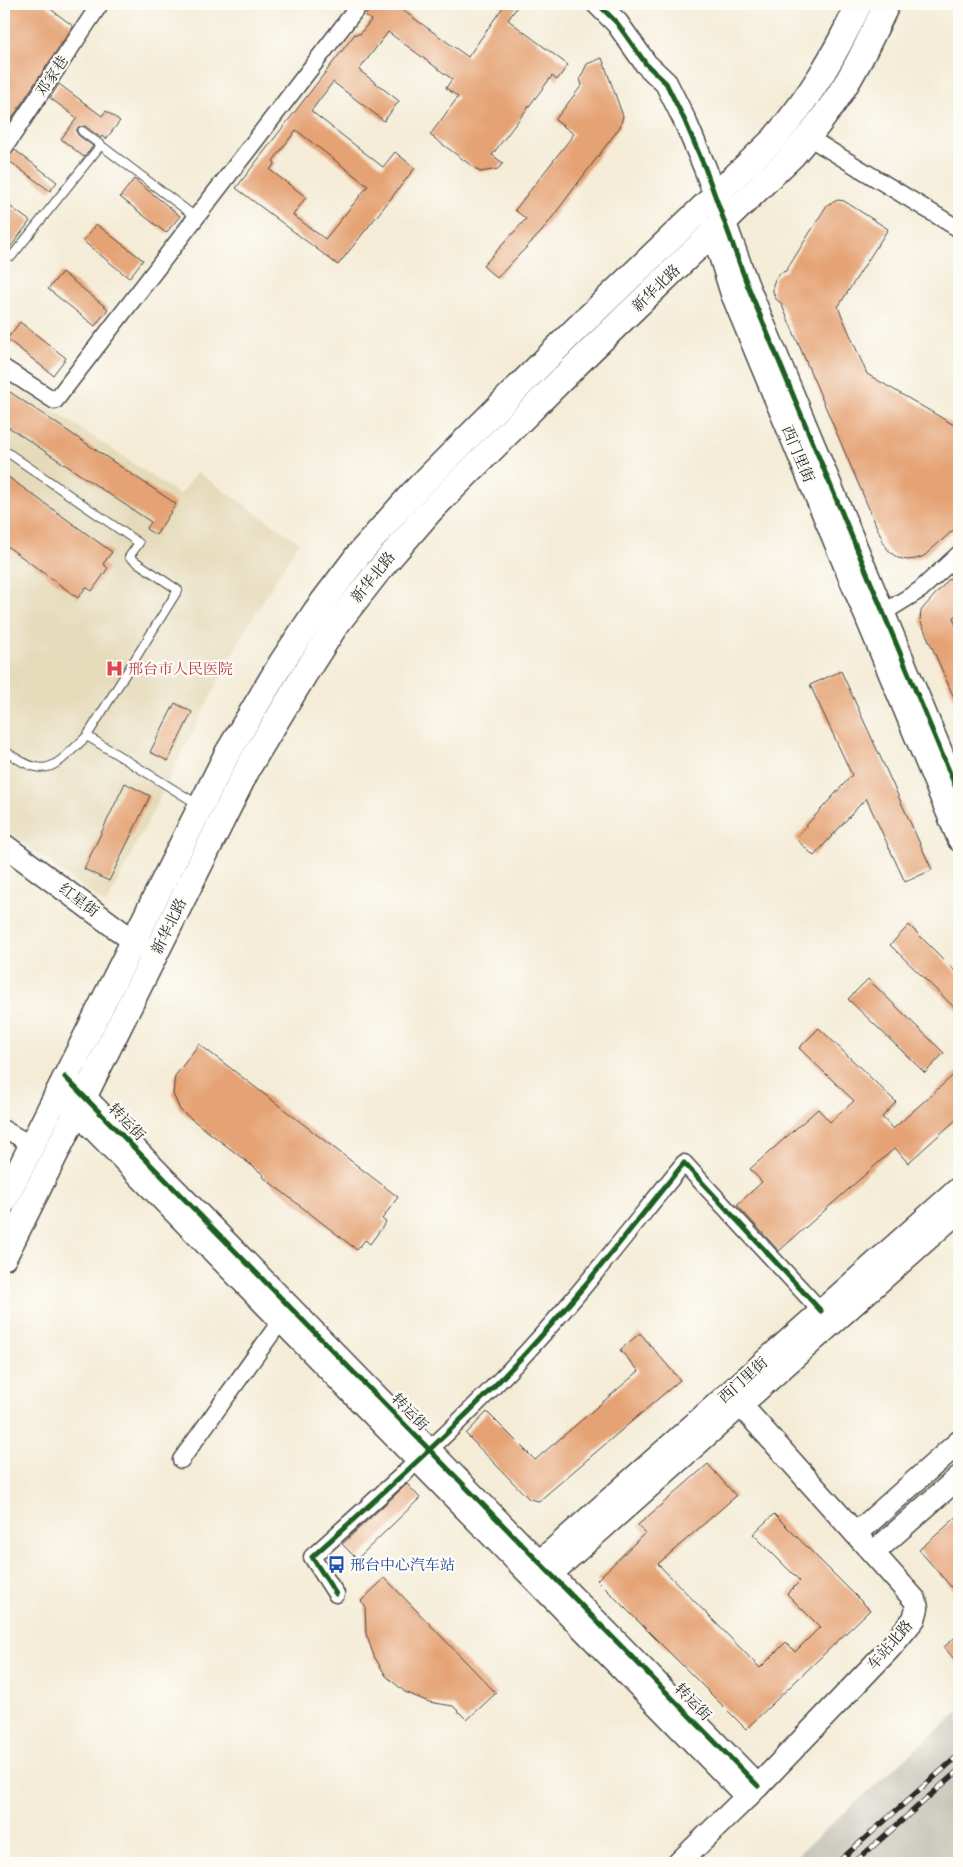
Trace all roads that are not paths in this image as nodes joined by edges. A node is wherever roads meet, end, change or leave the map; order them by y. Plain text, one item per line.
1 (100, 4) edge
2 (360, 4) edge
3 (598, 4) edge
4 (859, 4) edge
5 (887, 4) edge
6 (82, 130) dead end
7 (808, 137) junction
8 (101, 145) junction
9 (4, 148) edge
10 (710, 201) junction
11 (197, 218) junction
12 (719, 227) junction
13 (959, 229) edge
14 (12, 256) dead end
15 (4, 368) edge
16 (4, 450) edge
17 (959, 554) edge
18 (884, 613) junction
19 (87, 736) junction
20 (4, 750) edge
21 (959, 795) edge
22 (200, 806) junction
23 (959, 840) edge
24 (4, 845) edge
25 (133, 940) junction
26 (154, 956) junction
27 (62, 1084) junction
28 (80, 1104) junction
29 (4, 1129) edge
30 (32, 1145) junction
31 (959, 1188) edge
32 (4, 1201) edge
33 (959, 1211) edge
34 (4, 1257) edge
35 (821, 1311) junction
36 (286, 1314) junction
37 (735, 1399) junction
38 (959, 1442) edge
39 (424, 1455) junction
40 (181, 1460) dead end
41 (959, 1477) edge
42 (856, 1534) junction
43 (873, 1553) junction
44 (539, 1574) junction
45 (336, 1594) dead end
46 (752, 1792) junction
47 (679, 1863) edge

1 - 9 street, 邓家巷
2 - 11 street
3 - 10 street, 西门里街
4 - 10 main road, 新华北路
5 - 7 main road, 新华北路
6 - 8 lane
7 - 12 main road, 新华北路
7 - 13 street
8 - 11 lane
8 - 14 lane
10 - 12 street, 西门里街
10 - 22 main road, 新华北路
11 - 15 street
12 - 18 street
12 - 23 street, 西门里街
12 - 26 main road, 新华北路
16 - 19 lane
17 - 18 street
18 - 21 street
19 - 20 lane
19 - 22 lane
22 - 25 main road, 新华北路
24 - 25 street, 红星街
25 - 26 street, 红星街
25 - 27 main road, 新华北路
26 - 28 main road, 新华北路
27 - 28 street, 转运街
27 - 30 main road, 新华北路
28 - 34 main road, 新华北路
28 - 36 street, 转运街
29 - 30 street
30 - 32 main road, 新华北路
31 - 35 street, 西门里街
33 - 37 street
35 - 37 street, 西门里街
35 - 39 street
36 - 39 street, 转运街
36 - 40 street
37 - 42 street, 车站北路
37 - 44 street
38 - 42 street
39 - 44 street, 转运街
39 - 45 street
41 - 43 street
42 - 43 street, 车站北路
43 - 46 street, 车站北路
44 - 46 street, 转运街
46 - 47 street, 车站北路

